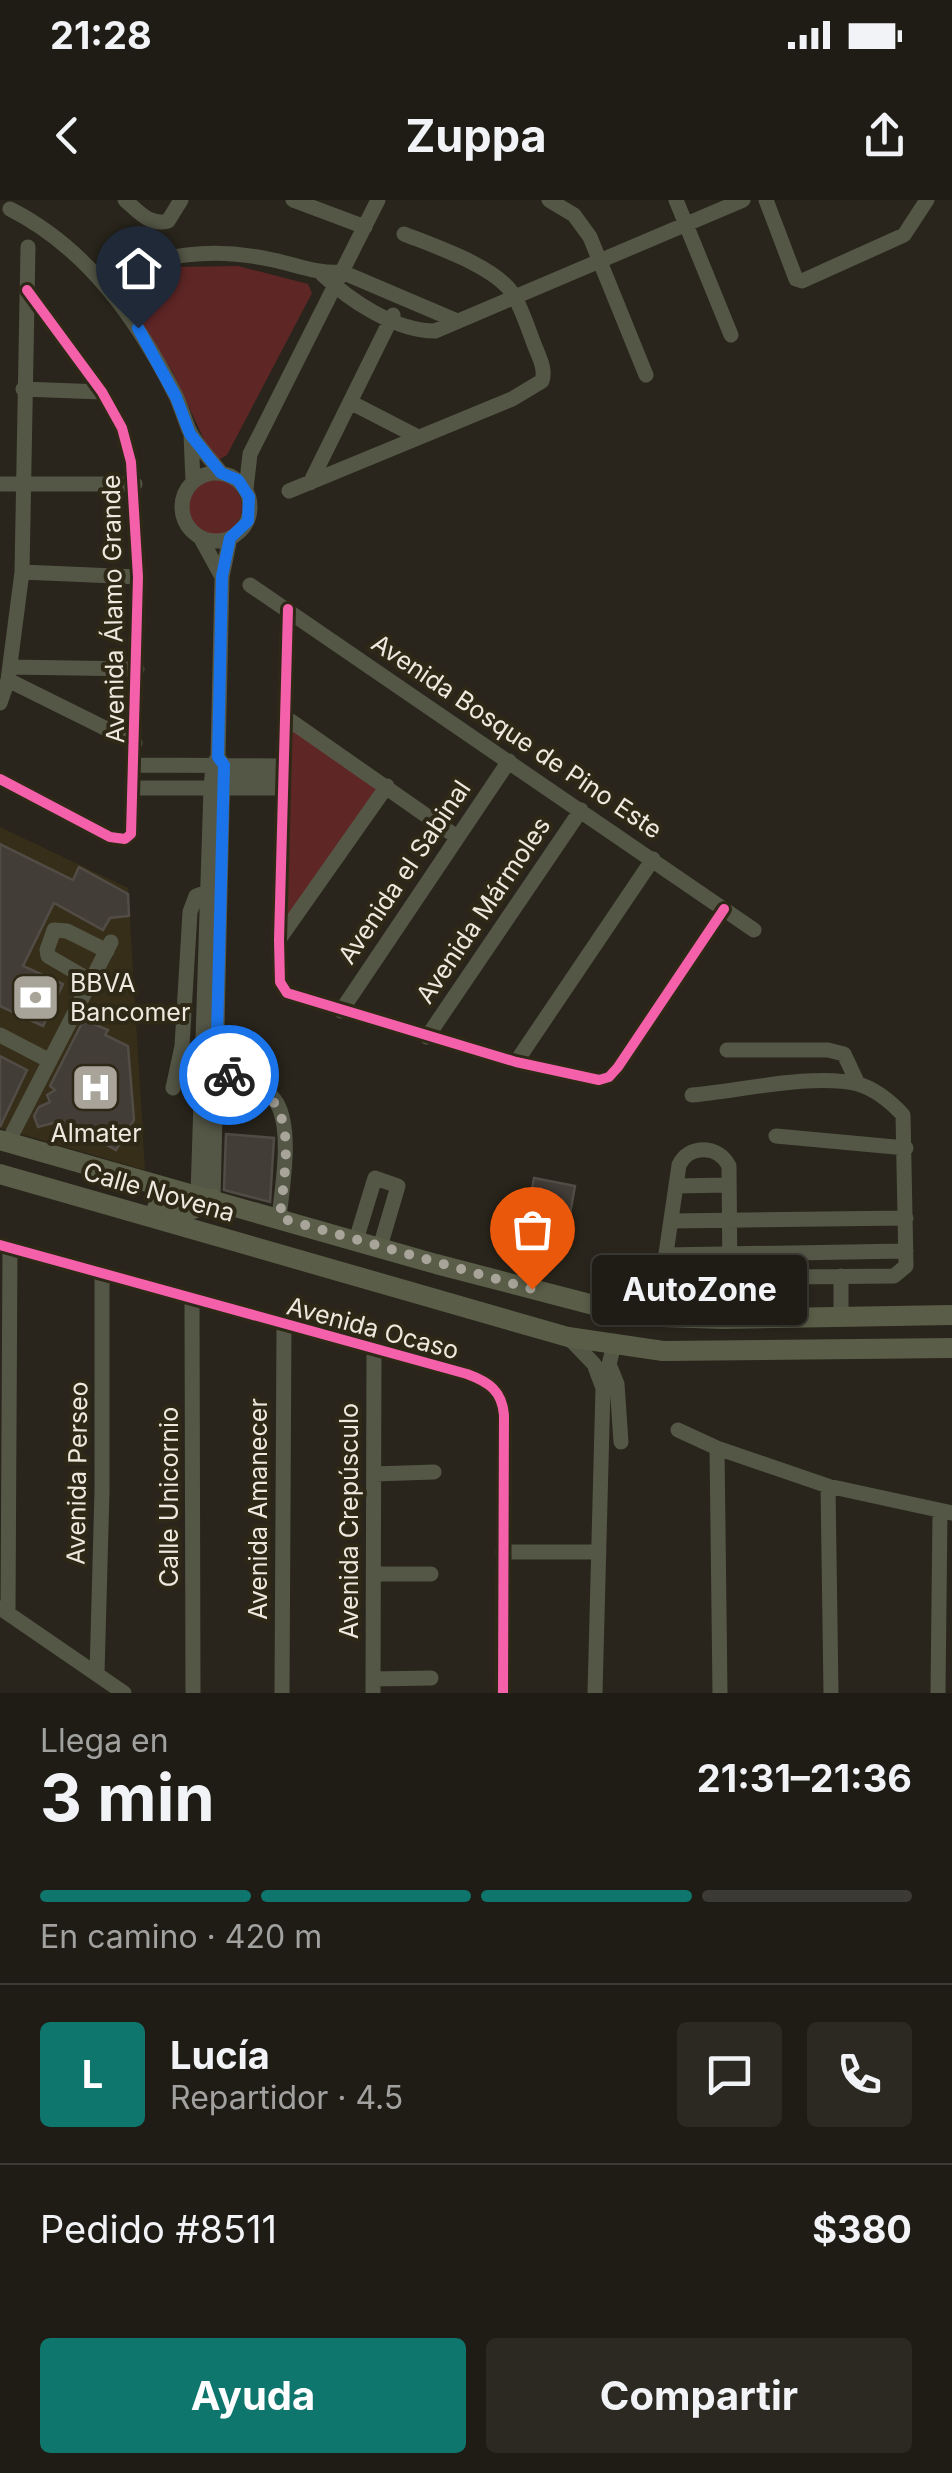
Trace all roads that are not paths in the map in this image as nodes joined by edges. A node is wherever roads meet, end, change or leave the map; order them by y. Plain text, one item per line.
1 (124, 200) edge
2 (180, 200) edge
3 (293, 200) edge
4 (378, 200) edge
5 (550, 200) edge
6 (676, 200) edge
7 (743, 200) edge
8 (766, 200) edge
9 (927, 200) edge
10 (11, 205) edge
11 (686, 223) junction
12 (366, 227) junction
13 (404, 234) dead end
14 (28, 247) dead end
15 (600, 258) junction
16 (338, 279) junction
17 (108, 285) junction
18 (27, 290) junction
19 (514, 295) junction
20 (401, 297) junction
21 (391, 320) junction
22 (457, 321) junction
23 (731, 335) dead end
24 (646, 375) dead end
25 (23, 389) junction
26 (102, 392) junction
27 (350, 402) junction
28 (190, 434) junction
29 (418, 437) junction
30 (250, 454) junction
31 (224, 473) junction
32 (193, 482) junction
33 (310, 483) junction
34 (0, 484) edge
35 (26, 484) junction
36 (134, 484) junction
37 (246, 489) junction
38 (289, 491) dead end
39 (200, 538) junction
40 (230, 538) junction
41 (22, 572) junction
42 (222, 576) junction
43 (138, 577) junction
44 (250, 585) dead end
45 (288, 609) junction
46 (137, 669) junction
47 (9, 674) junction
48 (0, 703) edge
49 (285, 717) junction
50 (135, 743) junction
51 (509, 761) junction
52 (135, 765) junction
53 (219, 773) junction
54 (282, 777) junction
55 (0, 779) edge
56 (387, 786) junction
57 (134, 788) junction
58 (581, 810) junction
59 (457, 837) junction
60 (653, 860) junction
61 (215, 890) junction
62 (724, 909) junction
63 (754, 930) dead end
64 (279, 940) junction
65 (91, 981) junction
66 (341, 1011) junction
67 (0, 1036) edge
68 (427, 1037) junction
69 (727, 1050) dead end
70 (50, 1062) junction
71 (516, 1062) junction
72 (216, 1072) junction
73 (858, 1084) junction
74 (173, 1088) dead end
75 (692, 1095) dead end
76 (776, 1136) dead end
77 (4, 1141) edge
78 (906, 1148) junction
79 (0, 1174) edge
80 (729, 1185) junction
81 (676, 1186) junction
82 (205, 1197) junction
83 (91, 1198) junction
84 (280, 1218) junction
85 (363, 1218) junction
86 (906, 1218) junction
87 (729, 1219) junction
88 (671, 1221) junction
89 (387, 1226) junction
90 (356, 1240) junction
91 (5, 1247) edge
92 (380, 1248) junction
93 (906, 1251) junction
94 (730, 1254) junction
95 (666, 1255) junction
96 (102, 1273) junction
97 (841, 1276) junction
98 (730, 1278) junction
99 (192, 1300) junction
100 (952, 1315) edge
101 (840, 1317) junction
102 (284, 1325) junction
103 (568, 1336) junction
104 (952, 1348) edge
105 (374, 1349) junction
106 (611, 1354) junction
107 (603, 1388) junction
108 (5, 1401) edge
109 (678, 1430) dead end
110 (621, 1442) dead end
111 (717, 1448) junction
112 (434, 1472) dead end
113 (374, 1474) junction
114 (828, 1486) junction
115 (946, 1513) edge
116 (502, 1552) junction
117 (599, 1552) junction
118 (374, 1574) junction
119 (431, 1574) dead end
120 (4, 1610) edge
121 (97, 1674) junction
122 (431, 1678) dead end
123 (374, 1686) edge
124 (124, 1693) edge
125 (193, 1693) edge
126 (282, 1693) edge
127 (503, 1693) edge
128 (595, 1693) edge
129 (720, 1693) edge
130 (831, 1693) edge
131 (938, 1693) edge

1 - 2 street
3 - 12 street
4 - 12 street
5 - 15 street
6 - 11 street
7 - 11 street
8 - 9 street
10 - 17 street
11 - 15 street
11 - 23 street
12 - 16 street
13 - 19 street
14 - 18 street
15 - 19 street
15 - 24 street
16 - 17 street
16 - 20 street
16 - 21 street
16 - 30 street
17 - 28 street
18 - 25 street
18 - 26 street, Avenida Álamo Grande
19 - 22 street
19 - 29 street
20 - 21 street
20 - 22 street
21 - 22 street
21 - 27 street
25 - 26 street
25 - 35 street
26 - 36 street, Avenida Álamo Grande
27 - 29 street
27 - 33 street
28 - 31 street
28 - 32 street
29 - 33 street
30 - 31 street
30 - 37 street
31 - 32 street
31 - 37 street
32 - 39 street
33 - 38 street
34 - 35 street
35 - 36 street
35 - 41 street
36 - 43 street, Avenida Álamo Grande
37 - 40 street
39 - 40 street
39 - 42 street
40 - 42 street
41 - 43 street
41 - 47 street
42 - 53 street
43 - 46 street, Avenida Álamo Grande
44 - 45 street, Avenida Bosque de Pino Este
45 - 49 street
45 - 51 street, Avenida Bosque de Pino Este
46 - 47 street
46 - 50 street, Avenida Álamo Grande
47 - 48 street
47 - 50 street
49 - 54 street
49 - 56 street
50 - 52 street, Avenida Álamo Grande
51 - 58 street, Avenida Bosque de Pino Este
51 - 59 street, Avenida el Sabinal
52 - 53 street
52 - 57 street, Avenida Álamo Grande
53 - 54 street
53 - 54 street
53 - 57 street
53 - 61 street
54 - 64 street
55 - 57 street, Avenida Álamo Grande
56 - 59 street
56 - 64 street
58 - 60 street, Avenida Bosque de Pino Este
58 - 68 street, Avenida Mármoles
59 - 66 street, Avenida el Sabinal
60 - 62 street, Avenida Bosque de Pino Este
60 - 71 street
61 - 72 street
61 - 74 street
61 - 82 street
62 - 63 street, Avenida Bosque de Pino Este
62 - 71 street
64 - 66 street
65 - 65 street
65 - 70 street
66 - 68 street
67 - 70 street
68 - 71 street
69 - 73 street
70 - 77 street
72 - 82 street
72 - 84 street
73 - 75 street
73 - 78 street
76 - 78 street
77 - 82 main road, Calle Novena
78 - 86 street
79 - 83 main road, Calle Novena
80 - 81 street
80 - 81 street
80 - 87 street
81 - 88 street
82 - 83 main road
82 - 84 main road, Calle Novena
83 - 103 main road, Calle Novena
84 - 90 main road, Calle Novena
85 - 89 street
85 - 89 street
85 - 90 street
86 - 87 street
86 - 93 street
87 - 88 street
87 - 94 street
88 - 95 street
89 - 92 street
90 - 92 main road, Calle Novena
91 - 96 street, Avenida Ocaso
91 - 108 street
92 - 101 main road, Calle Novena
93 - 94 street
93 - 97 street
94 - 95 street
94 - 98 street
95 - 98 street
96 - 99 street, Avenida Ocaso
96 - 121 street, Avenida Perseo
97 - 98 street
97 - 101 street
99 - 102 street, Avenida Ocaso
99 - 125 street, Calle Unicornio
100 - 101 main road, Calle Novena
102 - 105 street, Avenida Ocaso
102 - 126 street, Avenida Amanecer
103 - 106 main road, Calle Novena
103 - 107 street
104 - 106 main road, Calle Novena
105 - 113 street, Avenida Crepúsculo
105 - 116 street, Avenida Ocaso
106 - 107 street
106 - 110 street
107 - 117 street
108 - 120 street
109 - 111 street
111 - 114 street
111 - 129 street
112 - 113 street
113 - 118 street, Avenida Crepúsculo
114 - 115 street
114 - 130 street
115 - 131 street
116 - 117 street
116 - 127 street, Avenida Ocaso
117 - 128 street
118 - 119 street
118 - 123 street, Avenida Crepúsculo
120 - 121 street
121 - 124 street
122 - 123 street

